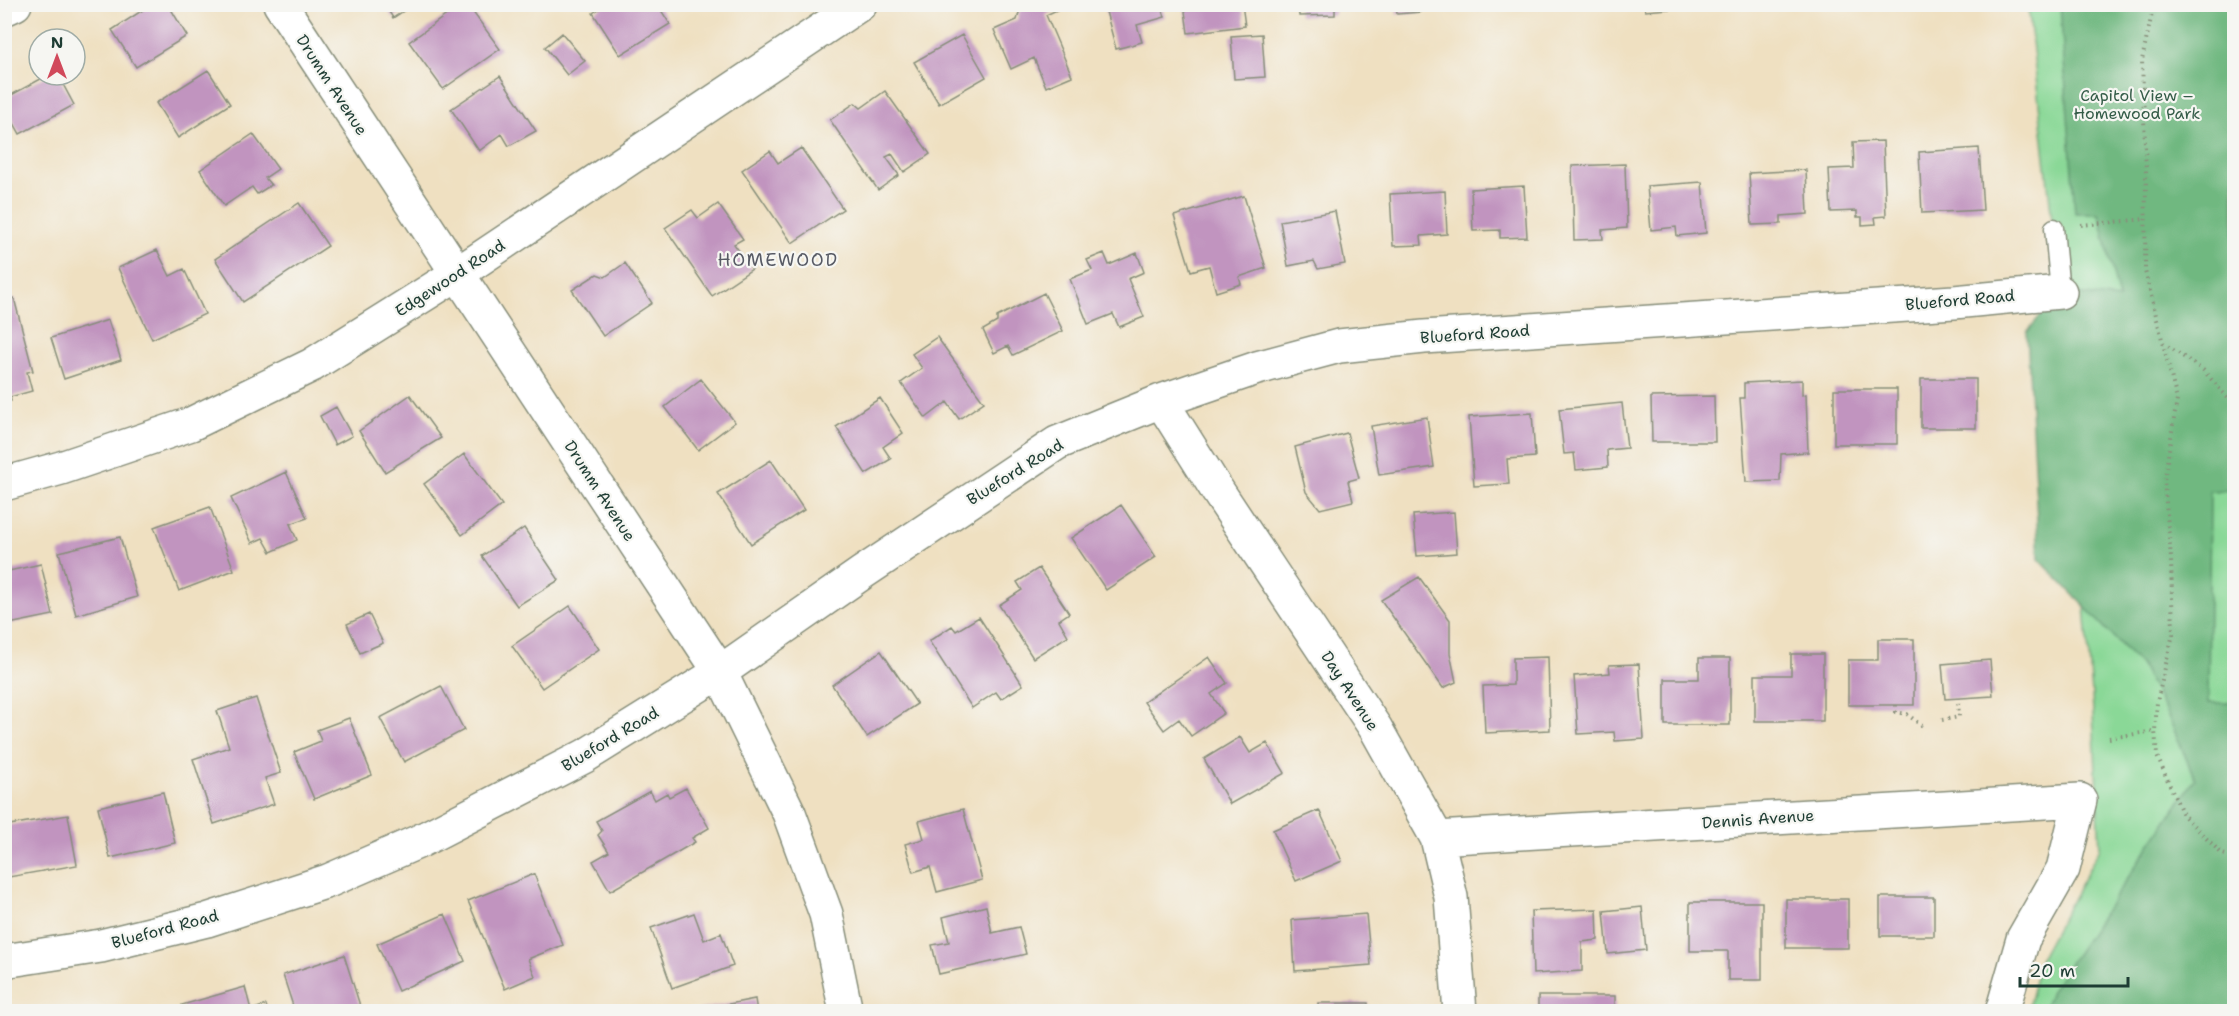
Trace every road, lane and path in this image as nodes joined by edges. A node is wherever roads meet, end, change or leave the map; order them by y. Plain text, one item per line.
1 (15, 4) edge
2 (280, 4) edge
3 (861, 4) edge
4 (2154, 4) edge
5 (4, 9) edge
6 (2146, 219) junction
7 (2054, 228) joint
8 (457, 274) junction
9 (2060, 292) joint
10 (2163, 343) junction
11 (1161, 401) junction
12 (2235, 405) edge
13 (4, 484) edge
14 (720, 672) junction
15 (1958, 698) dead end
16 (1896, 705) dead end
17 (1942, 720) dead end
18 (1922, 726) dead end
19 (2155, 731) junction
20 (2109, 738) dead end
21 (1437, 838) junction
22 (2235, 857) edge
23 (4, 961) edge
24 (846, 1011) edge
25 (1460, 1011) edge
26 (2002, 1011) edge

1 - 5 street
2 - 8 street, Drumm Avenue
3 - 8 street, Edgewood Road
4 - 6 path
6 - 7 path
6 - 10 path
7 - 9 lane, Blueford Road
8 - 13 street, Edgewood Road
8 - 14 street, Drumm Avenue
9 - 11 street, Blueford Road
10 - 12 path
10 - 19 path
11 - 14 street, Blueford Road
11 - 21 street, Day Avenue
14 - 23 street, Blueford Road
14 - 24 street, Drumm Avenue
15 - 17 path
16 - 18 path
19 - 20 path
19 - 22 path
21 - 25 street, Day Avenue
21 - 26 street, Dennis Avenue

